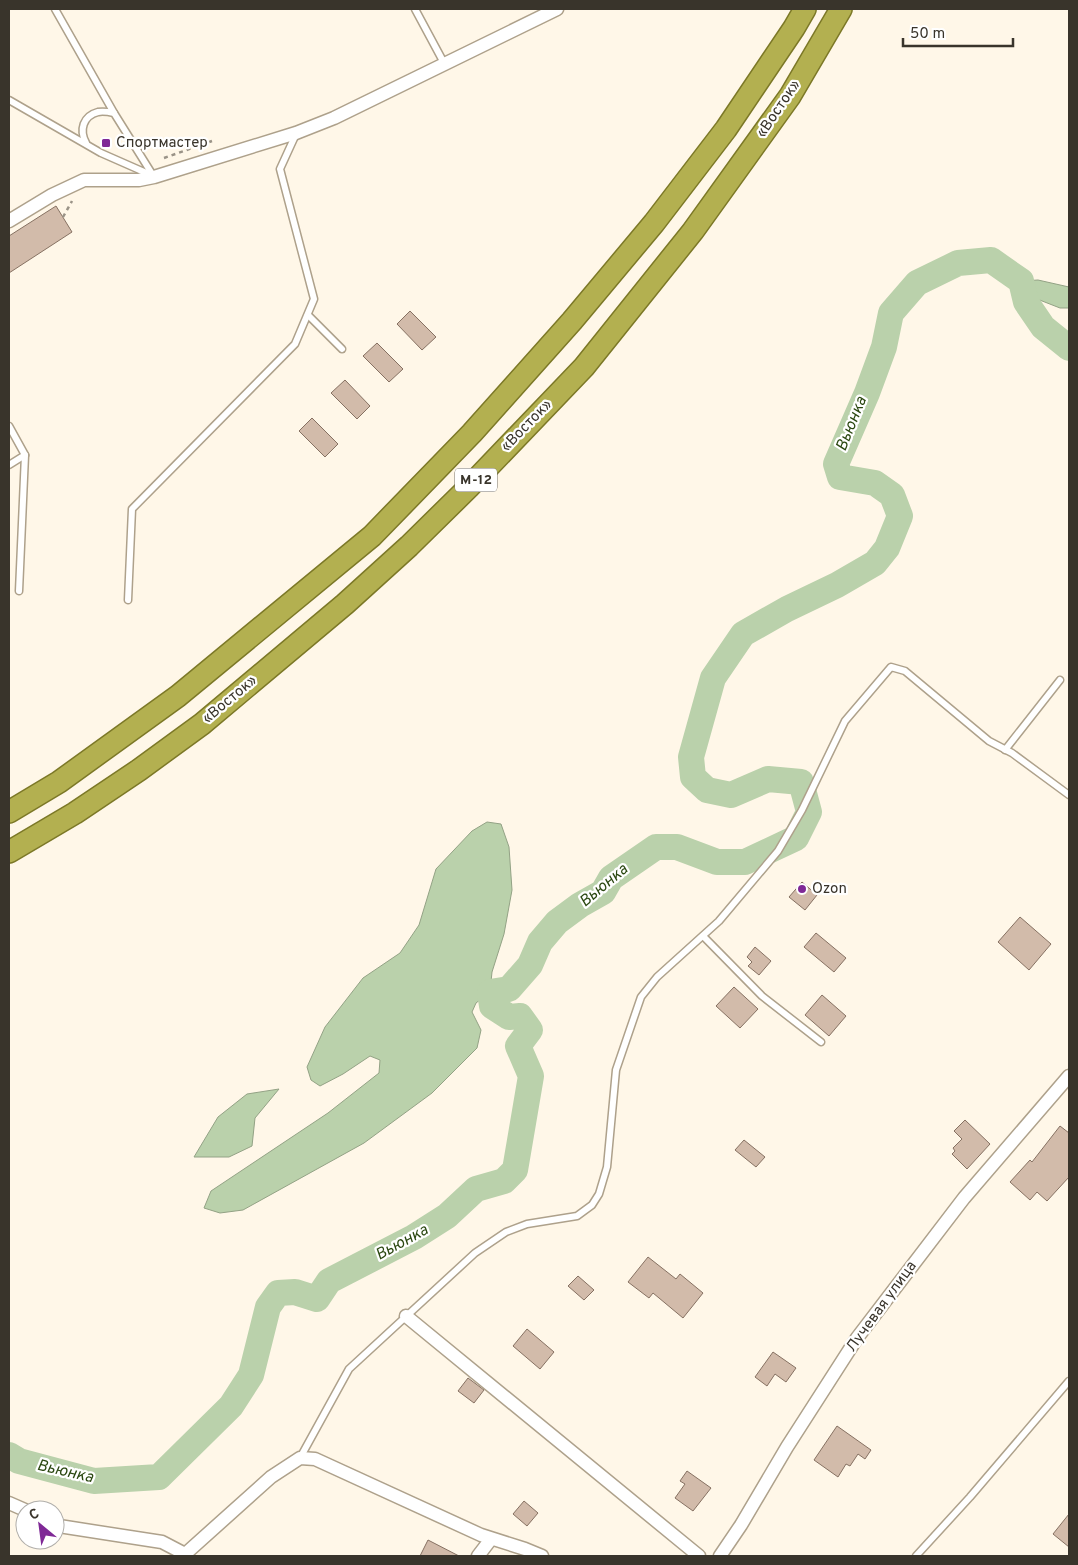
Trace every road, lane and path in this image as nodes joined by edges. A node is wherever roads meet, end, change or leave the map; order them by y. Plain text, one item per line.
1 (55, 9) edge
2 (416, 9) edge
3 (557, 9) edge
4 (805, 9) edge
5 (841, 9) edge
6 (444, 63) junction
7 (9, 100) edge
8 (114, 113) junction
9 (296, 133) junction
10 (212, 141) dead end
11 (86, 144) junction
12 (147, 164) junction
13 (154, 177) junction
14 (9, 221) edge
15 (308, 315) junction
16 (342, 349) dead end
17 (9, 426) edge
18 (25, 455) junction
19 (9, 464) edge
20 (19, 591) dead end
21 (128, 600) dead end
22 (1060, 680) dead end
23 (1005, 750) junction
24 (1069, 795) edge
25 (9, 812) edge
26 (9, 852) edge
27 (703, 936) junction
28 (821, 1042) dead end
29 (1069, 1076) edge
30 (406, 1316) junction
31 (1069, 1381) edge
32 (300, 1458) junction
33 (65, 1527) edge
34 (491, 1539) junction
35 (184, 1555) edge
36 (478, 1556) edge
37 (542, 1556) edge
38 (699, 1556) edge
39 (720, 1556) edge
40 (916, 1556) edge

1 - 8 lane
2 - 6 lane
3 - 6 street
4 - 25 highway, М-12
5 - 26 highway, «Восток» / М-12
6 - 9 street
7 - 11 lane
8 - 11 lane
8 - 12 lane
9 - 13 street
9 - 15 lane
10 - 12 path
11 - 13 lane
12 - 13 lane
13 - 14 street
15 - 16 lane
15 - 21 lane
17 - 18 lane
18 - 19 lane
18 - 20 lane
22 - 23 lane
23 - 24 lane
23 - 27 lane
27 - 28 lane
27 - 30 lane
29 - 39 street, Лучевая улица
30 - 32 lane
30 - 38 street
31 - 40 lane
32 - 34 street
32 - 35 street
33 - 35 street
34 - 36 street
34 - 37 street

